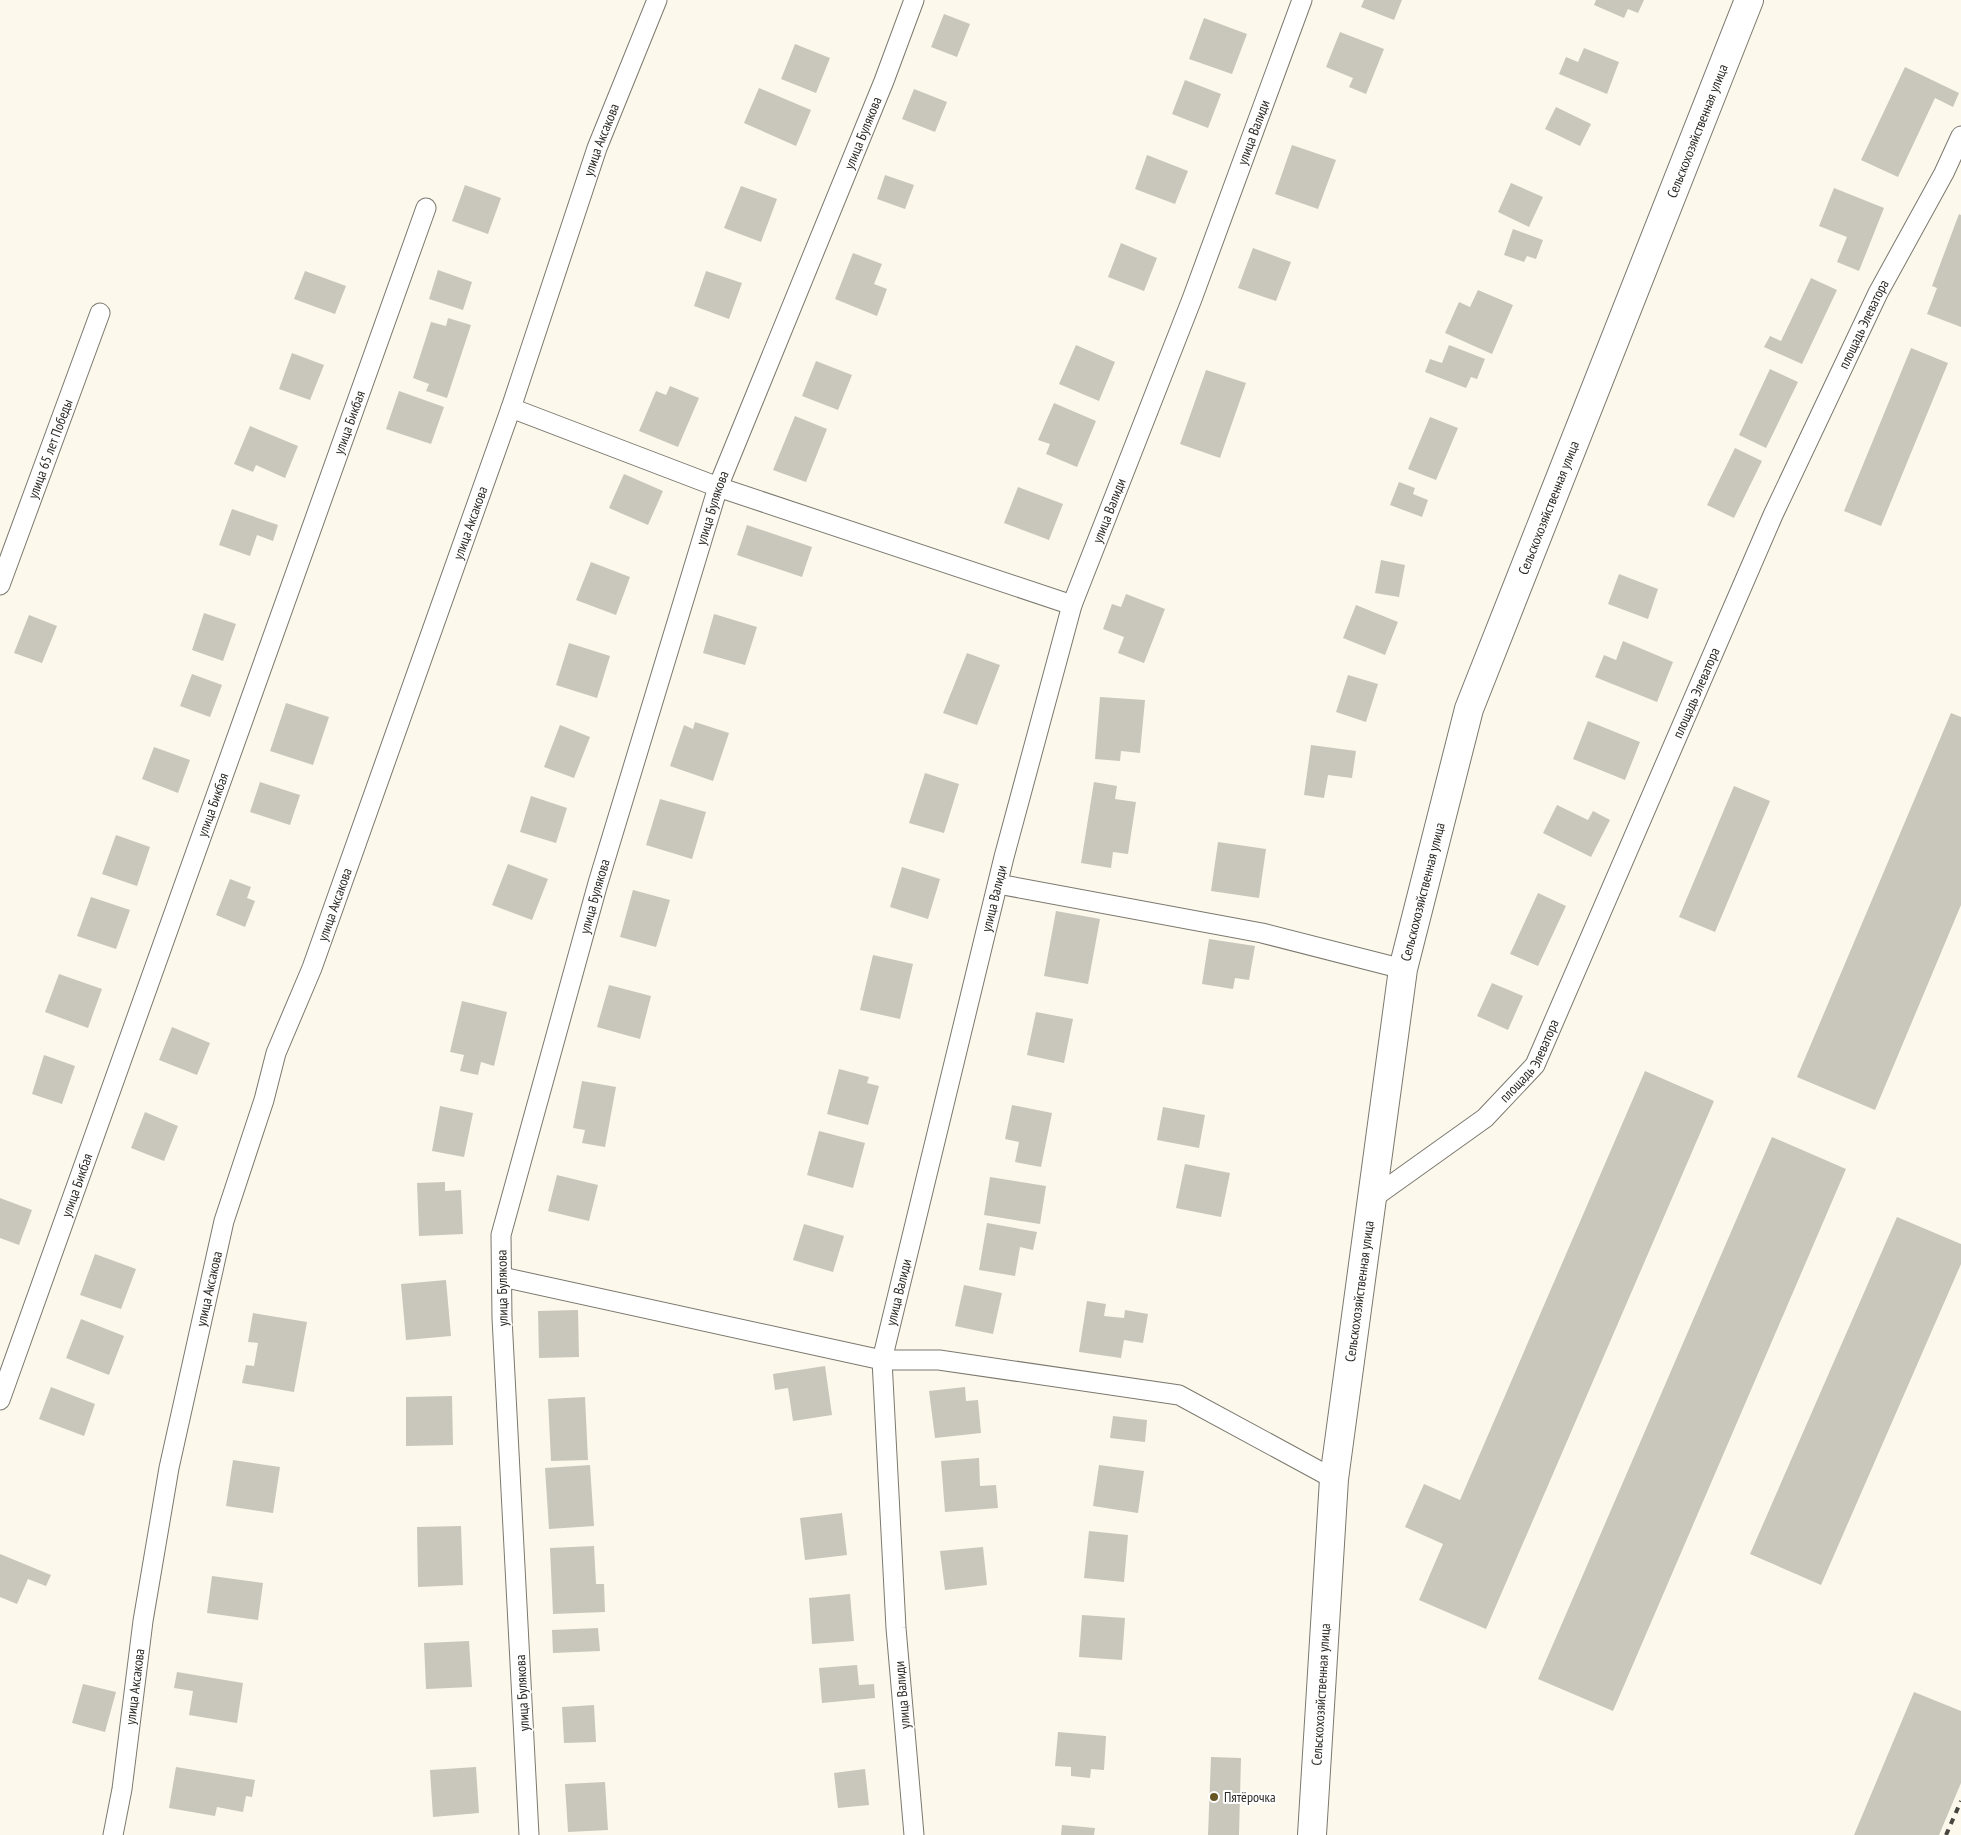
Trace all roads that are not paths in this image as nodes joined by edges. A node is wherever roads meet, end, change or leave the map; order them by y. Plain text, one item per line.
1 (657, 0) edge
2 (914, 0) edge
3 (1302, 0) edge
4 (1749, 0) edge
5 (1961, 136) edge
6 (426, 208) dead end
7 (100, 313) dead end
8 (511, 408) junction
9 (718, 487) junction
10 (0, 585) edge
11 (1072, 605) junction
12 (998, 884) junction
13 (1403, 969) junction
14 (1373, 1198) junction
15 (502, 1278) junction
16 (882, 1360) junction
17 (0, 1400) edge
18 (1334, 1479) junction
19 (113, 1835) edge
20 (529, 1835) edge
21 (914, 1835) edge
22 (1312, 1835) edge

1 - 8 street, улица Аксакова
2 - 9 street, улица Булякова
3 - 11 street, улица Валиди
4 - 13 main road, Сельскохозяйственная улица
5 - 14 street, площадь Элеватора
6 - 17 street, улица Бикбая
7 - 10 street, улица 65 лет Победы
8 - 9 street
8 - 19 street, улица Аксакова
9 - 11 street
9 - 15 street, улица Булякова
11 - 12 street, улица Валиди
12 - 13 street
12 - 16 street, улица Валиди
13 - 14 main road, Сельскохозяйственная улица
14 - 18 main road, Сельскохозяйственная улица
15 - 16 street
15 - 20 street, улица Булякова
16 - 18 street
16 - 21 street, улица Валиди
18 - 22 main road, Сельскохозяйственная улица

